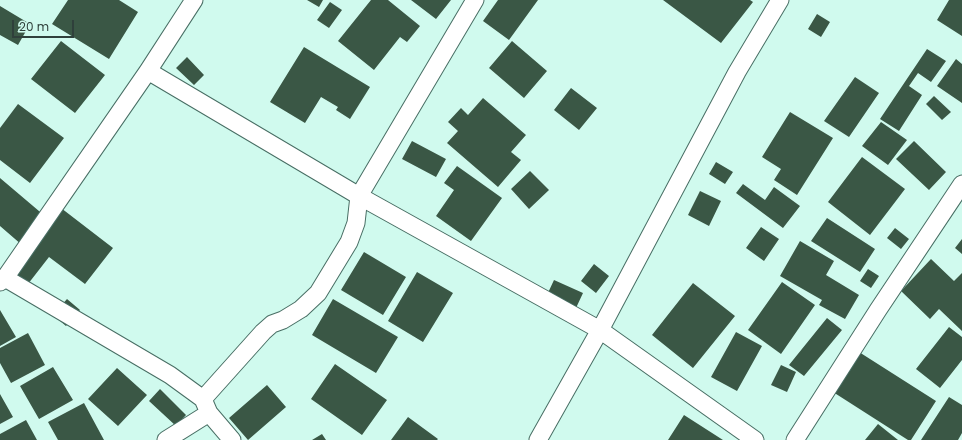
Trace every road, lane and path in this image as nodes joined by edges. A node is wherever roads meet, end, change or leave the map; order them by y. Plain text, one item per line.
1 (194, 0) edge
2 (475, 0) edge
3 (780, 0) edge
4 (148, 71) junction
5 (962, 184) edge
6 (359, 196) junction
7 (3, 280) edge
8 (600, 330) junction
9 (206, 406) junction
10 (166, 440) edge
11 (232, 440) edge
12 (538, 440) edge
13 (754, 440) edge
14 (795, 440) edge

1 - 4 street
2 - 6 street
3 - 8 street
4 - 6 street
4 - 7 street
5 - 14 street
6 - 8 street
6 - 9 street
7 - 9 street
8 - 12 street
8 - 13 street
9 - 10 street
9 - 11 street

